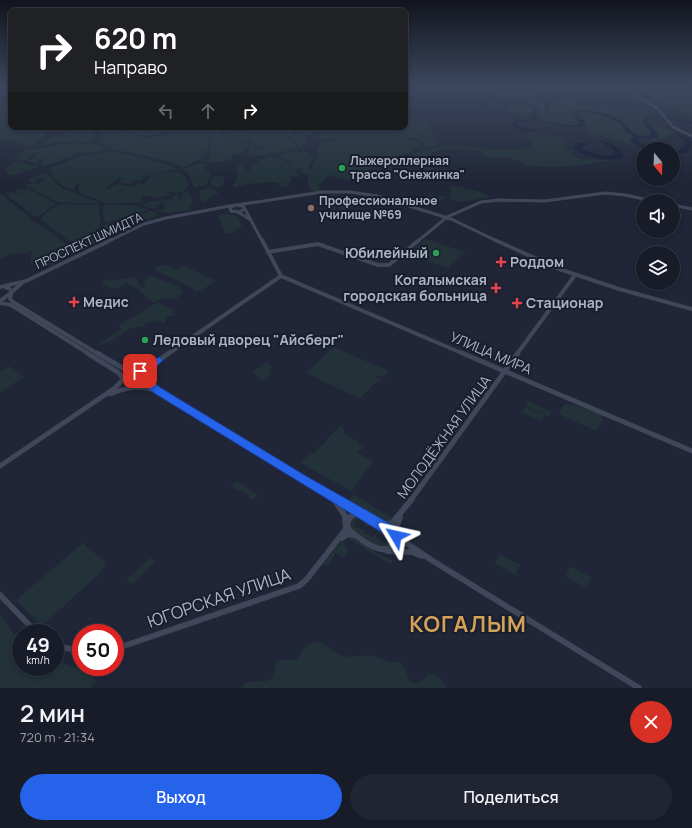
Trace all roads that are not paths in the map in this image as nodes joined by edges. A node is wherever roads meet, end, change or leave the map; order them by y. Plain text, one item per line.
1 (664, 117) edge
2 (692, 136) edge
3 (636, 198) edge
4 (269, 200) junction
5 (236, 205) junction
6 (680, 206) edge
7 (245, 208) junction
8 (692, 209) edge
9 (200, 212) junction
10 (234, 212) junction
11 (447, 217) junction
12 (251, 221) junction
13 (268, 252) junction
14 (575, 275) junction
15 (281, 276) junction
16 (33, 278) junction
17 (0, 287) edge
18 (11, 294) junction
19 (0, 302) edge
20 (692, 309) edge
21 (159, 360) junction
22 (506, 372) junction
23 (134, 373) junction
24 (144, 377) junction
25 (123, 380) junction
26 (133, 386) junction
27 (157, 391) junction
28 (97, 401) junction
29 (692, 451) edge
30 (0, 466) edge
31 (331, 496) junction
32 (401, 514) junction
33 (366, 516) junction
34 (378, 523) junction
35 (347, 524) junction
36 (355, 535) junction
37 (396, 536) junction
38 (337, 540) junction
39 (384, 551) junction
40 (432, 561) junction
41 (0, 595) edge
42 (28, 624) edge
43 (124, 646) edge
44 (639, 688) edge

1 - 2 street
3 - 11 street
4 - 5 street, ПРОСПЕКТ ШМИДТА
4 - 7 street
4 - 11 street
5 - 7 street
5 - 9 street, ПРОСПЕКТ ШМИДТА
5 - 10 street
6 - 8 street
7 - 10 street
7 - 12 street
9 - 10 street, ПРОСПЕКТ ШМИДТА
9 - 16 street, ПРОСПЕКТ ШМИДТА
10 - 12 street
11 - 13 street
11 - 14 street
12 - 13 street
13 - 15 street
14 - 20 street
14 - 22 street, МОЛОДЁЖНАЯ УЛИЦА
15 - 21 street
15 - 22 street, УЛИЦА МИРА
16 - 17 street, ПРОСПЕКТ ШМИДТА
16 - 18 street, ПРОСПЕКТ ШМИДТА
17 - 18 street
18 - 19 street, ПРОСПЕКТ ШМИДТА
18 - 23 street
19 - 25 street
21 - 23 street
21 - 24 street
22 - 29 street, УЛИЦА МИРА
22 - 32 street, МОЛОДЁЖНАЯ УЛИЦА
23 - 24 street
23 - 25 street
24 - 26 street
24 - 27 street
25 - 26 street
25 - 28 street
26 - 27 street
26 - 28 street
27 - 31 street
28 - 30 street
31 - 33 street
31 - 35 street
32 - 34 street
32 - 37 street
33 - 34 street
33 - 35 street
34 - 37 street
35 - 36 street
35 - 38 street, ЮГОРСКАЯ УЛИЦА
36 - 38 street
36 - 39 street
37 - 39 street
37 - 40 street
38 - 43 street, ЮГОРСКАЯ УЛИЦА
39 - 40 street
40 - 44 street
41 - 42 street

